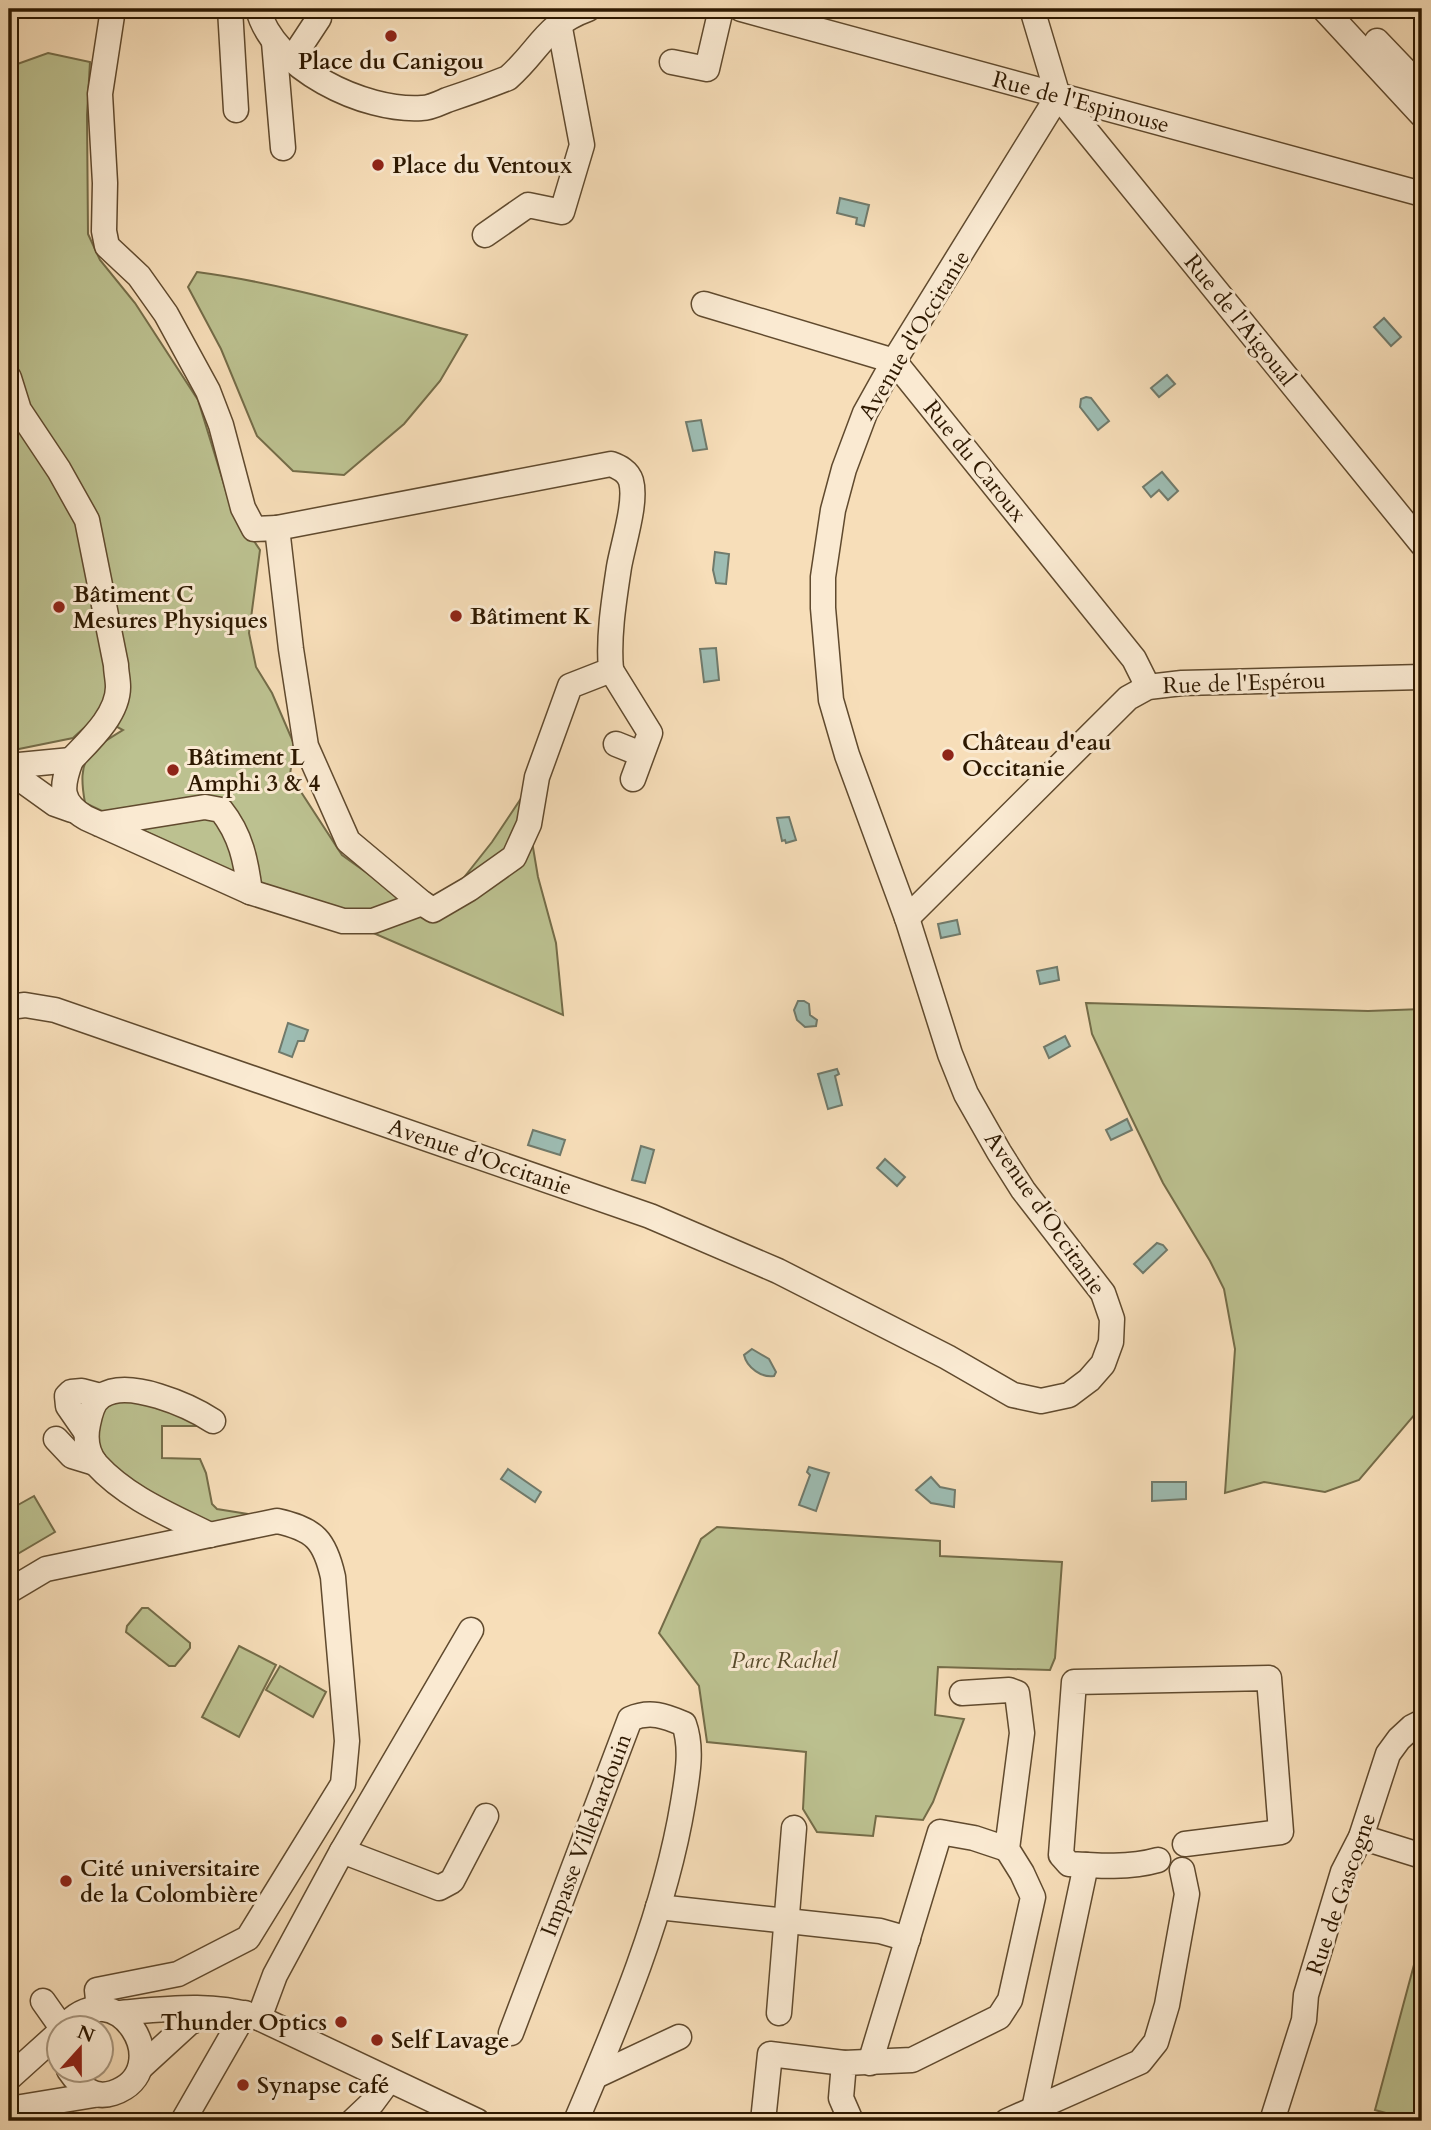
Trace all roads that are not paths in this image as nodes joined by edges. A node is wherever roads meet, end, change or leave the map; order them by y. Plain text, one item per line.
1 (113, 9) edge
2 (230, 9) edge
3 (258, 9) edge
4 (319, 9) edge
5 (588, 9) edge
6 (721, 9) edge
7 (741, 9) edge
8 (1032, 9) edge
9 (1324, 9) edge
10 (1346, 9) edge
11 (559, 23) junction
12 (283, 51) junction
13 (672, 62) dead end
14 (1422, 88) edge
15 (1058, 96) junction
16 (236, 110) dead end
17 (1422, 115) edge
18 (283, 148) dead end
19 (1422, 194) edge
20 (485, 235) dead end
21 (704, 304) dead end
22 (894, 361) junction
23 (9, 378) edge
24 (277, 528) junction
25 (1422, 544) edge
26 (611, 670) junction
27 (1422, 677) edge
28 (1147, 687) junction
29 (616, 744) dead end
30 (642, 754) junction
31 (71, 760) junction
32 (9, 766) edge
33 (9, 771) edge
34 (633, 779) dead end
35 (72, 810) junction
36 (99, 824) junction
37 (250, 892) junction
38 (422, 903) junction
39 (907, 918) junction
40 (9, 1007) edge
41 (101, 1396) junction
42 (213, 1421) dead end
43 (86, 1432) junction
44 (56, 1439) dead end
45 (95, 1463) junction
46 (210, 1535) junction
47 (9, 1591) edge
48 (471, 1630) dead end
49 (962, 1693) dead end
50 (1422, 1722) edge
51 (486, 1816) dead end
52 (794, 1828) dead end
53 (1361, 1837) junction
54 (1185, 1844) junction
55 (1007, 1849) junction
56 (342, 1851) junction
57 (1422, 1856) edge
58 (1158, 1860) junction
59 (1086, 1866) junction
60 (1182, 1870) junction
61 (658, 1907) junction
62 (788, 1920) junction
63 (908, 1939) junction
64 (43, 2001) dead end
65 (105, 2004) junction
66 (217, 2010) junction
67 (779, 2013) dead end
68 (52, 2014) edge
69 (83, 2014) edge
70 (252, 2015) junction
71 (512, 2033) dead end
72 (679, 2037) dead end
73 (46, 2044) edge
74 (844, 2063) junction
75 (870, 2063) junction
76 (141, 2067) junction
77 (598, 2075) junction
78 (9, 2078) edge
79 (390, 2080) junction
80 (80, 2084) edge
81 (94, 2095) junction
82 (9, 2109) edge
83 (1034, 2109) junction
84 (183, 2121) edge
85 (353, 2121) edge
86 (477, 2121) edge
87 (576, 2121) edge
88 (763, 2121) edge
89 (851, 2121) edge
90 (1007, 2121) edge
91 (1272, 2121) edge

1 - 24 street
2 - 16 street
3 - 12 street
4 - 12 street
5 - 11 street
6 - 13 street
7 - 15 street, Rue de l'Espinouse
8 - 15 street
9 - 17 street
10 - 14 street
11 - 12 street
11 - 20 street
12 - 18 street
15 - 19 street, Rue de l'Espinouse
15 - 22 street, Avenue d'Occitanie
15 - 25 street, Rue de l'Aigoual
21 - 22 street
22 - 28 street, Rue du Caroux
22 - 39 street, Avenue d'Occitanie
23 - 31 street
24 - 26 street
24 - 38 street
26 - 30 street
26 - 38 street
27 - 28 street, Rue de l'Espérou
28 - 39 street, Rue de l'Espérou
29 - 30 street
30 - 34 street
31 - 32 street
31 - 35 street
33 - 35 street
35 - 36 street
36 - 37 street
36 - 37 street
37 - 38 street
39 - 40 street, Avenue d'Occitanie
41 - 42 street
41 - 43 street
41 - 43 street
43 - 45 street
44 - 45 street
45 - 46 street
46 - 47 street
46 - 65 street
48 - 56 street
49 - 55 street
50 - 53 street, Rue de Gascogne
51 - 56 street
52 - 62 street
53 - 57 street
53 - 91 street, Rue de Gascogne
54 - 58 street
54 - 59 street
54 - 60 street
55 - 63 street
55 - 75 street
56 - 70 street
58 - 59 street
58 - 60 street
59 - 83 street
60 - 83 street
61 - 62 street
61 - 71 street, Impasse Villehardouin
61 - 77 street, Impasse Villehardouin
62 - 63 street
62 - 67 street
63 - 75 street
64 - 68 street
65 - 66 street
65 - 69 street
65 - 76 street
66 - 70 street
66 - 76 street
70 - 79 street
70 - 84 street
72 - 77 street
73 - 78 street
74 - 75 street
74 - 88 street
74 - 89 street
76 - 81 street
77 - 87 street, Impasse Villehardouin
79 - 85 street
79 - 86 street
80 - 81 street
81 - 82 street
83 - 90 street

